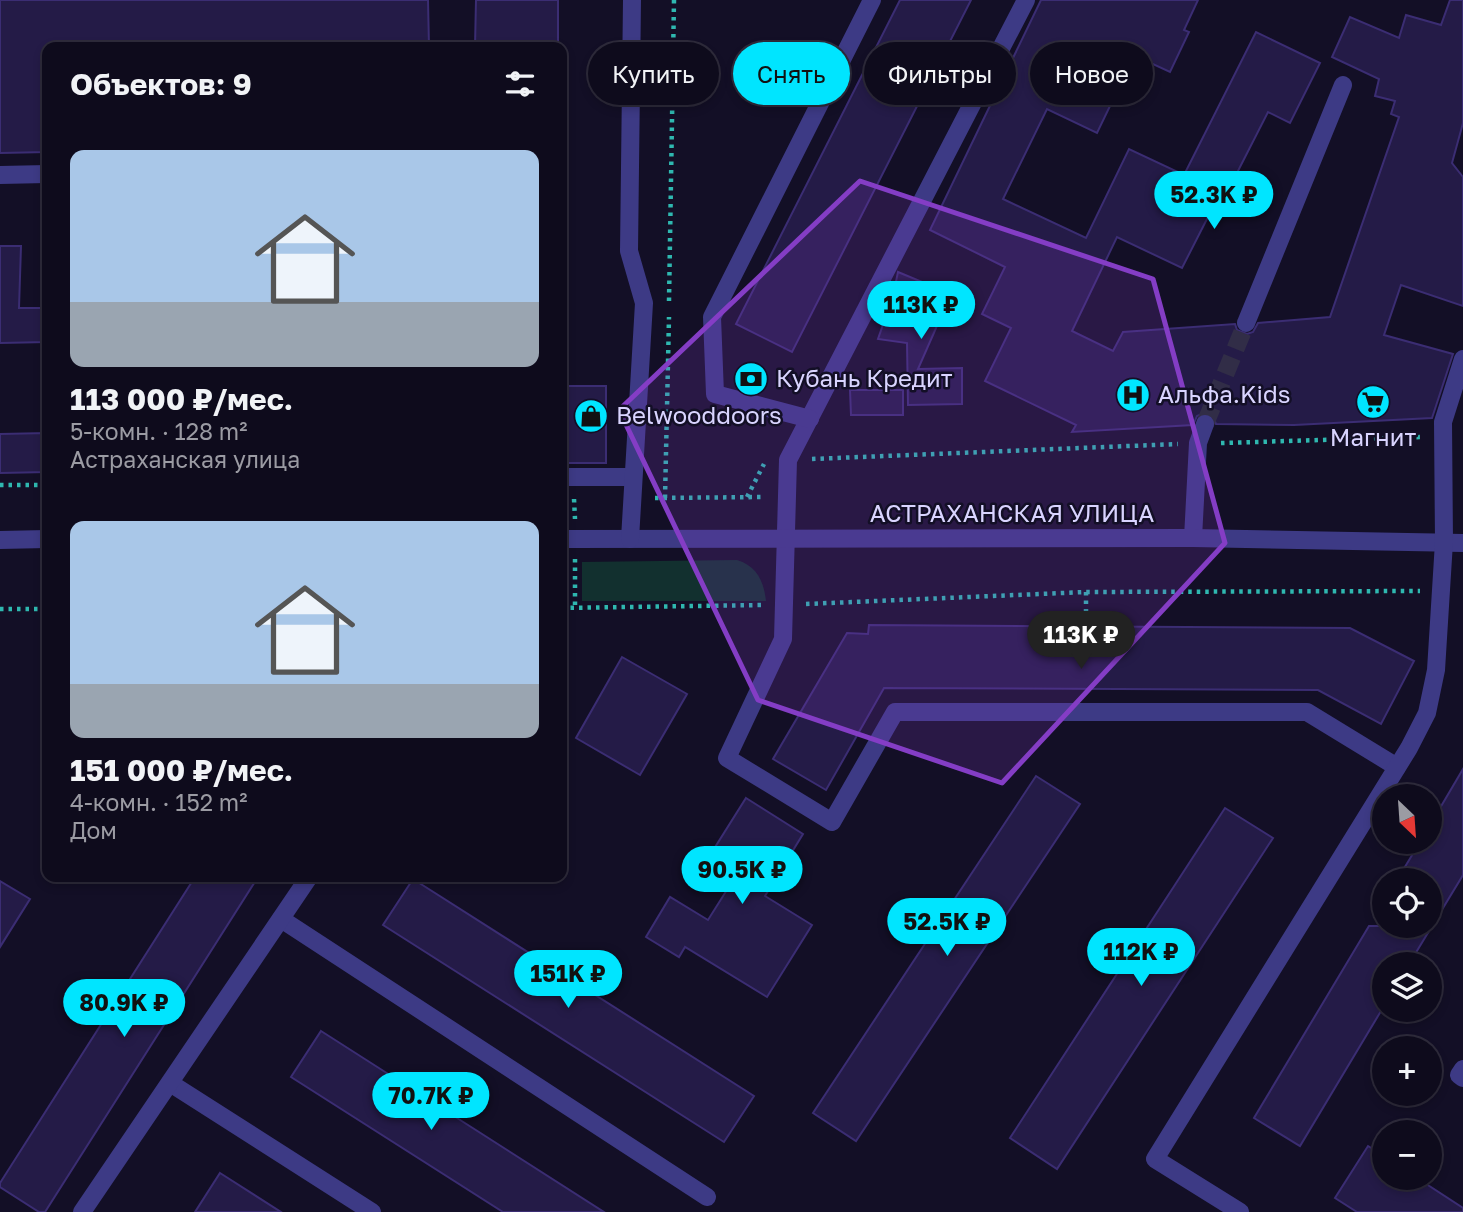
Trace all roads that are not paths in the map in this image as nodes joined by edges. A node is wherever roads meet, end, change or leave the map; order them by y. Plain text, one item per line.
1 (632, 0) edge
2 (872, 0) edge
3 (1026, 0) edge
4 (1342, 85) dead end
5 (42, 174) edge
6 (0, 175) edge
7 (1246, 323) tunnel mouth
8 (1463, 359) edge
9 (810, 419) junction
10 (1205, 424) tunnel mouth
11 (567, 477) edge
12 (633, 477) junction
13 (1193, 538) junction
14 (42, 539) edge
15 (567, 539) edge
16 (630, 539) junction
17 (786, 539) junction
18 (0, 540) edge
19 (1444, 542) junction
20 (1463, 543) edge
21 (1397, 767) junction
22 (306, 882) edge
23 (281, 919) junction
24 (1463, 1069) edge
25 (1463, 1078) edge
26 (170, 1083) junction
27 (707, 1197) dead end
28 (82, 1212) edge
29 (372, 1212) edge
30 (1240, 1212) edge

1 - 12 street
2 - 9 street
3 - 9 street
4 - 7 street
5 - 6 street
8 - 19 street
9 - 17 street
10 - 13 street
11 - 12 street
12 - 16 street
13 - 17 street, АСТРАХАНСКАЯ УЛИЦА
13 - 19 street, АСТРАХАНСКАЯ УЛИЦА
14 - 18 street
15 - 16 street, АСТРАХАНСКАЯ УЛИЦА
16 - 17 street, АСТРАХАНСКАЯ УЛИЦА
17 - 21 street
19 - 20 street, АСТРАХАНСКАЯ УЛИЦА
19 - 21 street
21 - 30 street
22 - 23 street
23 - 26 street
23 - 27 street
24 - 25 street
26 - 28 street
26 - 29 street

